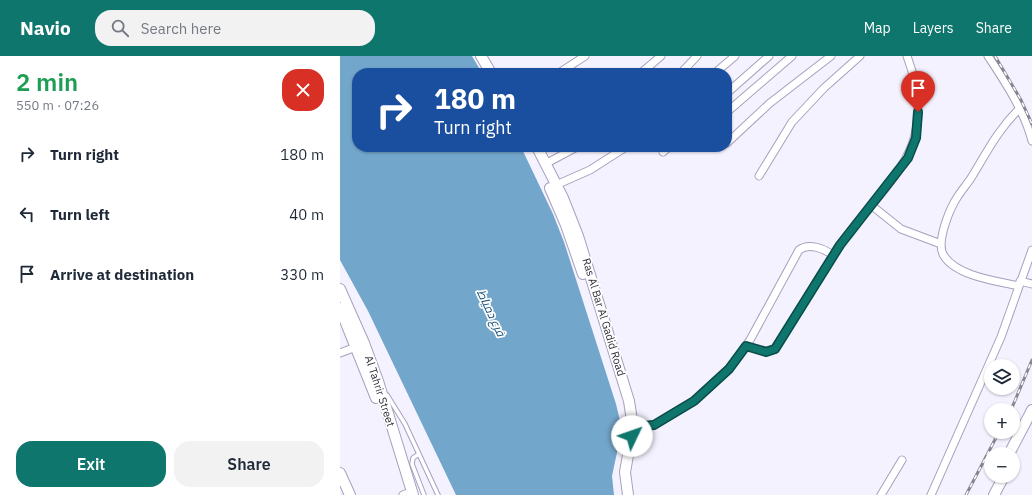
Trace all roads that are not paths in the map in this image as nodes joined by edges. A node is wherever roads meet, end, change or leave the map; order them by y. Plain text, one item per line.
1 (481, 56) edge
2 (488, 56) edge
3 (585, 56) edge
4 (661, 56) edge
5 (697, 56) edge
6 (735, 56) edge
7 (769, 56) edge
8 (792, 56) edge
9 (831, 56) edge
10 (860, 56) edge
11 (907, 56) edge
12 (988, 56) edge
13 (488, 68) edge
14 (495, 68) edge
15 (567, 68) edge
16 (647, 68) edge
17 (686, 68) edge
18 (721, 68) edge
19 (732, 89) edge
20 (732, 108) edge
21 (1019, 109) junction
22 (732, 138) edge
23 (1032, 141) edge
24 (532, 152) edge
25 (539, 152) edge
26 (568, 152) edge
27 (618, 152) edge
28 (545, 164) junction
29 (759, 176) dead end
30 (556, 186) junction
31 (871, 205) junction
32 (941, 244) junction
33 (1032, 250) edge
34 (833, 255) junction
35 (1019, 284) junction
36 (1032, 284) edge
37 (340, 289) edge
38 (343, 307) edge
39 (350, 322) junction
40 (608, 338) junction
41 (746, 346) junction
42 (356, 347) junction
43 (340, 354) edge
44 (378, 381) junction
45 (1032, 410) edge
46 (1032, 424) edge
47 (633, 427) junction
48 (1013, 447) edge
49 (1020, 447) edge
50 (420, 454) junction
51 (902, 460) dead end
52 (340, 473) edge
53 (993, 483) edge
54 (1000, 483) edge
55 (350, 495) edge
56 (407, 495) edge
57 (424, 495) edge
58 (438, 495) edge
59 (622, 495) edge
60 (628, 495) edge
61 (881, 495) edge
62 (931, 495) edge
63 (987, 495) edge
64 (994, 495) edge

1 - 13 main road
2 - 14 main road
3 - 15 street
4 - 16 street
5 - 17 street
6 - 18 street
7 - 19 street
8 - 20 street
9 - 22 street
10 - 29 street
11 - 31 street
12 - 21 street
21 - 23 street
21 - 32 street
24 - 40 main road, Ras Al Bar Al Gadid Road
25 - 28 main road, Ras Al Bar Al Gadid Road
26 - 28 street
27 - 30 street
28 - 30 main road, Ras Al Bar Al Gadid Road
30 - 40 main road, Ras Al Bar Al Gadid Road
31 - 32 street
31 - 34 street
32 - 35 street
33 - 35 street
34 - 41 street
34 - 41 street
35 - 36 street
35 - 62 street
37 - 38 main road, Al Tahrir Street
38 - 39 main road, Al Tahrir Street
39 - 42 main road, Al Tahrir Street
39 - 44 main road, Al Tahrir Street
40 - 47 main road, Ras Al Bar Al Gadid Road
40 - 59 main road, Ras Al Bar Al Gadid Road
41 - 47 street
42 - 43 street
42 - 56 main road, Al Tahrir Street
44 - 50 lane
44 - 56 main road, Al Tahrir Street
45 - 48 main road
46 - 49 main road
47 - 60 main road, Ras Al Bar Al Gadid Road
50 - 57 lane
50 - 58 lane
51 - 61 street
52 - 55 main road
53 - 63 main road
54 - 64 main road

